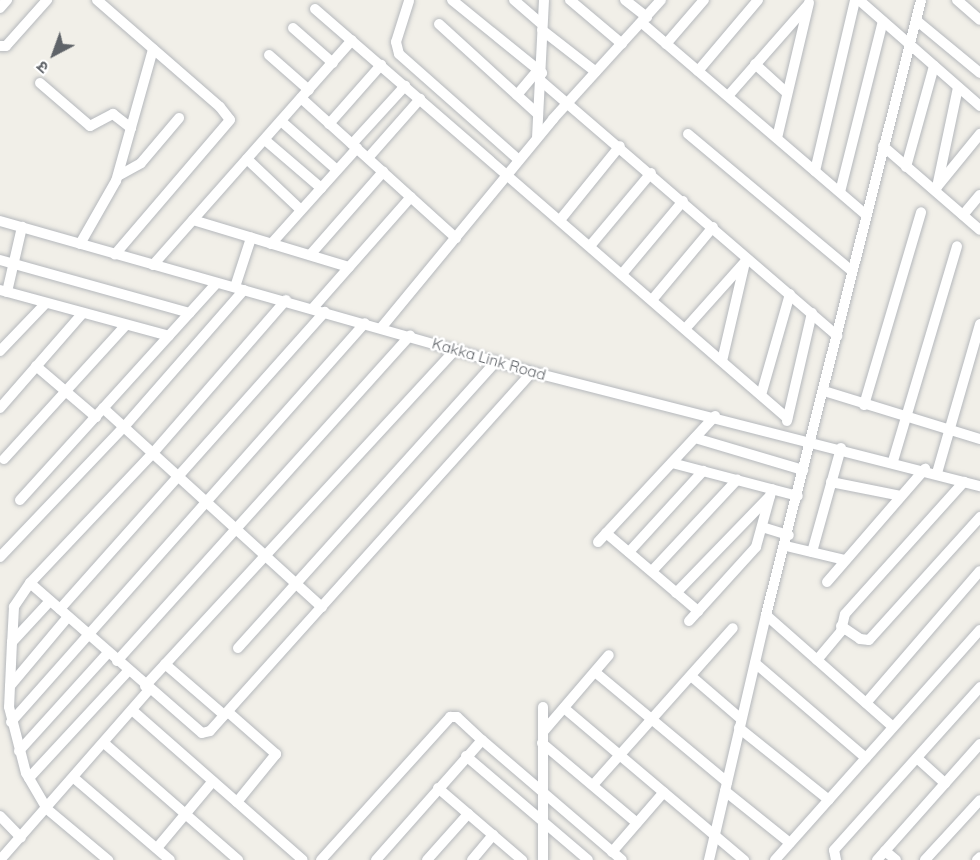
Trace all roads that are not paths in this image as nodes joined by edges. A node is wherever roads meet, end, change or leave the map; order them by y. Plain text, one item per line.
1 (8, 0) edge
2 (47, 0) edge
3 (97, 0) edge
4 (452, 0) edge
5 (514, 0) edge
6 (544, 0) edge
7 (570, 0) edge
8 (626, 0) edge
9 (662, 0) edge
10 (704, 0) edge
11 (758, 0) edge
12 (857, 0) edge
13 (921, 0) edge
14 (957, 0) edge
15 (409, 1) edge
16 (811, 2) edge
17 (0, 8) edge
18 (315, 9) dead end
19 (644, 20) junction
20 (916, 20) junction
21 (980, 20) edge
22 (883, 21) junction
23 (439, 24) dead end
24 (542, 27) junction
25 (292, 28) dead end
26 (352, 40) junction
27 (622, 44) junction
28 (666, 44) junction
29 (909, 45) junction
30 (0, 46) edge
31 (153, 49) junction
32 (269, 55) dead end
33 (333, 63) junction
34 (756, 64) junction
35 (381, 65) junction
36 (934, 66) junction
37 (698, 71) junction
38 (596, 72) junction
39 (980, 73) edge
40 (541, 75) junction
41 (40, 83) dead end
42 (405, 86) junction
43 (958, 87) junction
44 (787, 93) junction
45 (305, 94) junction
46 (517, 94) junction
47 (728, 96) junction
48 (420, 99) junction
49 (568, 102) junction
50 (980, 106) edge
51 (538, 114) junction
52 (179, 118) dead end
53 (281, 121) junction
54 (329, 124) junction
55 (131, 128) junction
56 (688, 134) dead end
57 (980, 134) edge
58 (537, 138) junction
59 (777, 138) junction
60 (265, 140) junction
61 (354, 146) junction
62 (620, 146) junction
63 (883, 146) junction
64 (368, 158) junction
65 (247, 159) junction
66 (519, 160) junction
67 (906, 167) junction
68 (337, 170) junction
69 (815, 171) junction
70 (383, 172) junction
71 (651, 173) junction
72 (508, 175) junction
73 (118, 176) junction
74 (321, 188) junction
75 (935, 188) junction
76 (840, 192) junction
77 (980, 195) edge
78 (411, 197) junction
79 (683, 201) junction
80 (301, 210) junction
81 (921, 212) dead end
82 (865, 214) junction
83 (963, 215) junction
84 (193, 220) junction
85 (560, 220) junction
86 (0, 221) edge
87 (22, 227) junction
88 (713, 227) junction
89 (980, 230) edge
90 (456, 237) junction
91 (251, 238) junction
92 (80, 244) junction
93 (271, 244) junction
94 (590, 246) junction
95 (957, 246) dead end
96 (116, 254) junction
97 (310, 255) junction
98 (0, 260) edge
99 (746, 260) junction
100 (14, 264) junction
101 (153, 265) junction
102 (349, 267) junction
103 (852, 271) junction
104 (622, 274) junction
105 (217, 283) junction
106 (240, 288) junction
107 (3, 292) edge
108 (790, 294) junction
109 (286, 300) junction
110 (652, 300) junction
111 (46, 303) junction
112 (313, 308) junction
113 (325, 312) junction
114 (83, 313) junction
115 (190, 313) junction
116 (812, 313) junction
117 (365, 323) junction
118 (980, 324) edge
119 (126, 325) junction
120 (381, 328) junction
121 (685, 329) junction
122 (169, 336) junction
123 (410, 336) junction
124 (837, 336) junction
125 (455, 350) junction
126 (0, 351) edge
127 (496, 361) junction
128 (722, 361) junction
129 (36, 366) junction
130 (532, 372) junction
131 (825, 391) junction
132 (66, 392) junction
133 (761, 395) junction
134 (864, 405) junction
135 (0, 408) edge
136 (100, 413) junction
137 (715, 417) junction
138 (788, 418) junction
139 (905, 418) junction
140 (124, 427) junction
141 (949, 430) junction
142 (783, 433) junction
143 (695, 438) junction
144 (980, 439) edge
145 (810, 440) junction
146 (841, 448) junction
147 (153, 453) junction
148 (4, 459) dead end
149 (893, 461) junction
150 (672, 463) junction
151 (926, 469) junction
152 (803, 470) junction
153 (704, 471) junction
154 (937, 473) junction
155 (178, 476) junction
156 (737, 480) junction
157 (831, 482) junction
158 (964, 482) junction
159 (980, 486) edge
160 (771, 492) junction
161 (798, 496) junction
162 (901, 496) junction
163 (20, 500) dead end
164 (207, 502) junction
165 (980, 517) edge
166 (762, 527) junction
167 (238, 530) junction
168 (606, 533) junction
169 (787, 540) junction
170 (598, 542) dead end
171 (629, 552) junction
172 (812, 552) junction
173 (266, 556) junction
174 (0, 557) edge
175 (845, 560) junction
176 (980, 571) edge
177 (652, 572) junction
178 (827, 582) dead end
179 (30, 584) junction
180 (297, 584) junction
181 (676, 592) junction
182 (50, 601) junction
183 (322, 607) junction
184 (698, 611) junction
185 (64, 613) junction
186 (766, 615) junction
187 (689, 621) dead end
188 (841, 626) junction
189 (733, 628) dead end
190 (980, 630) edge
191 (88, 635) junction
192 (12, 642) junction
193 (238, 648) dead end
194 (108, 653) junction
195 (609, 655) dead end
196 (817, 660) junction
197 (117, 662) junction
198 (754, 663) junction
199 (165, 664) junction
200 (128, 671) junction
201 (595, 672) junction
202 (691, 676) junction
203 (9, 687) junction
204 (980, 687) edge
205 (147, 688) junction
206 (866, 703) junction
207 (543, 707) dead end
208 (564, 708) junction
209 (132, 710) junction
210 (226, 713) junction
211 (652, 719) junction
212 (11, 722) junction
213 (740, 724) junction
214 (893, 727) junction
215 (542, 737) junction
216 (482, 740) junction
217 (104, 742) junction
218 (980, 744) edge
219 (19, 751) junction
220 (619, 755) junction
221 (466, 756) junction
222 (866, 758) junction
223 (917, 758) junction
224 (29, 778) junction
225 (74, 778) junction
226 (213, 781) junction
227 (945, 783) junction
228 (593, 785) junction
229 (726, 787) junction
230 (438, 788) junction
231 (541, 791) junction
232 (664, 792) junction
233 (829, 800) junction
234 (980, 800) edge
235 (237, 802) junction
236 (47, 809) junction
237 (186, 814) junction
238 (468, 814) junction
239 (542, 821) junction
240 (2, 822) edge
241 (638, 823) junction
242 (715, 834) junction
243 (493, 836) junction
244 (21, 838) junction
245 (790, 843) junction
246 (157, 848) junction
247 (885, 851) junction
248 (612, 852) junction
249 (7, 858) edge
250 (108, 860) edge
251 (170, 860) edge
252 (238, 860) edge
253 (303, 860) edge
254 (321, 860) edge
255 (376, 860) edge
256 (427, 860) edge
257 (472, 860) edge
258 (522, 860) edge
259 (543, 860) edge
260 (588, 860) edge
261 (622, 860) edge
262 (708, 860) edge
263 (744, 860) edge
264 (775, 860) edge
265 (836, 860) edge
266 (877, 860) edge
267 (896, 860) edge
268 (925, 860) edge

1 - 17 street
2 - 30 street
3 - 31 street
4 - 40 street
5 - 24 street
6 - 24 street
7 - 27 street
8 - 19 street
9 - 19 street
10 - 28 street
11 - 37 street
12 - 22 street
12 - 69 street
13 - 20 street
14 - 21 street
15 - 66 street
16 - 34 street
16 - 44 street
18 - 26 street
19 - 27 street
19 - 28 street
20 - 29 street
20 - 39 street
22 - 29 street
22 - 76 street
23 - 46 street
24 - 38 street
24 - 40 street
25 - 33 street
26 - 33 street
26 - 35 street
27 - 38 street
28 - 37 street
29 - 36 street
29 - 63 street
31 - 55 street
31 - 96 street
32 - 45 street
33 - 45 street
34 - 44 street
34 - 47 street
35 - 42 street
35 - 54 street
36 - 43 street
36 - 67 street
37 - 47 street
38 - 49 street
40 - 46 street
40 - 49 street
40 - 51 street
41 - 55 street
42 - 48 street
42 - 61 street
43 - 50 street
43 - 75 street
44 - 59 street
45 - 53 street
45 - 54 street
46 - 51 street
47 - 59 street
48 - 64 street
48 - 72 street
49 - 58 street
49 - 62 street
51 - 58 street
52 - 73 street
53 - 60 street
53 - 68 street
54 - 61 street
55 - 73 street
56 - 103 street
57 - 75 street
58 - 66 street
59 - 69 street
60 - 65 street
60 - 74 street
61 - 64 street
61 - 68 street
62 - 71 street
62 - 85 street
63 - 67 street
63 - 82 street
64 - 70 street
65 - 80 street
65 - 84 street
66 - 72 street
67 - 75 street
68 - 74 street
69 - 76 street
70 - 78 street
70 - 97 street
71 - 79 street
71 - 94 street
72 - 85 street
72 - 90 street
73 - 92 street
74 - 80 street
75 - 83 street
76 - 82 street
77 - 83 street
78 - 90 street
78 - 102 street
79 - 88 street
79 - 104 street
80 - 93 street
81 - 134 street
82 - 103 street
83 - 89 street
84 - 91 street
84 - 101 street
85 - 94 street
86 - 87 street, Kakka Link Road
87 - 92 street, Kakka Link Road
87 - 100 street
88 - 99 street
88 - 110 street
90 - 120 street
91 - 93 street
91 - 106 street
92 - 96 street, Kakka Link Road
93 - 97 street
94 - 104 street
95 - 139 street
96 - 101 street, Kakka Link Road
97 - 102 street
98 - 100 street
99 - 108 street
99 - 121 street
99 - 128 street
100 - 107 street
100 - 115 street
101 - 105 street, Kakka Link Road
102 - 112 street
103 - 124 street
104 - 110 street
105 - 106 street, Kakka Link Road
105 - 115 street
106 - 109 street, Kakka Link Road
106 - 140 street
107 - 111 street
108 - 116 street
108 - 133 street
109 - 112 street, Kakka Link Road
109 - 147 street
110 - 121 street
111 - 114 street
111 - 126 street
112 - 113 street, Kakka Link Road
113 - 117 street, Kakka Link Road
113 - 155 street
114 - 119 street
114 - 129 street
115 - 122 street
116 - 124 street
116 - 138 street
117 - 120 street, Kakka Link Road
117 - 164 street
118 - 141 street
119 - 122 street
119 - 132 street
120 - 123 street, Kakka Link Road
121 - 128 street
122 - 136 street
123 - 125 street, Kakka Link Road
123 - 167 street
124 - 131 street
125 - 127 street, Kakka Link Road
125 - 173 street
127 - 130 street, Kakka Link Road
127 - 180 street
128 - 133 street
129 - 132 street
129 - 135 street
130 - 137 street, Kakka Link Road
130 - 183 street
131 - 134 street
131 - 145 street
132 - 136 street
132 - 148 street
133 - 138 street
134 - 139 street
136 - 140 street
136 - 163 street
137 - 142 street, Kakka Link Road
137 - 143 street
138 - 142 street
139 - 141 street
139 - 149 street
140 - 147 street
140 - 174 street
141 - 144 street
141 - 154 street
142 - 145 street, Kakka Link Road
143 - 150 street
143 - 152 street
145 - 146 street, Kakka Link Road
145 - 152 street
146 - 149 street, Kakka Link Road
146 - 157 street
147 - 155 street
147 - 179 street
149 - 151 street, Kakka Link Road
150 - 153 street
150 - 168 street
151 - 154 street, Kakka Link Road
151 - 162 street
152 - 161 street
153 - 156 street
153 - 171 street
154 - 158 street, Kakka Link Road
155 - 164 street
155 - 185 street
156 - 160 street
156 - 177 street
157 - 162 street
157 - 172 street
158 - 159 street, Kakka Link Road
158 - 188 street
160 - 161 street
160 - 166 street
160 - 181 street
161 - 169 street
162 - 175 street
164 - 167 street
164 - 191 street
165 - 188 street
166 - 169 street
166 - 184 street
167 - 173 street
167 - 197 street
168 - 170 street
168 - 171 street
169 - 172 street
169 - 186 street
171 - 177 street
172 - 175 street
173 - 180 street
173 - 199 street
175 - 178 street
176 - 206 street
177 - 181 street
179 - 182 street
179 - 192 street
180 - 183 street
180 - 193 street
181 - 184 street
182 - 185 street
182 - 192 street
183 - 210 street
184 - 187 street
185 - 191 street
185 - 203 street
186 - 196 street
186 - 198 street
188 - 196 street
189 - 202 street
190 - 214 street
191 - 194 street
191 - 212 street
192 - 203 street
194 - 197 street
194 - 219 street
195 - 201 street
196 - 206 street
197 - 200 street
198 - 213 street
198 - 222 street
199 - 205 street
199 - 210 street
200 - 205 street
200 - 224 street
201 - 208 street
201 - 211 street
202 - 211 street
202 - 213 street
203 - 212 street
204 - 223 street
205 - 209 street
205 - 210 street
206 - 214 street
207 - 215 street
208 - 215 street
208 - 220 street
209 - 217 street
209 - 226 street
210 - 235 street
211 - 220 street
211 - 229 street
212 - 219 street
213 - 229 street
213 - 233 street
214 - 222 street
215 - 228 street
215 - 231 street
216 - 221 street
216 - 231 street
216 - 254 street
217 - 225 street
217 - 237 street
218 - 227 street
219 - 224 street
220 - 228 street
220 - 232 street
221 - 230 street
221 - 239 street
222 - 233 street
223 - 227 street
223 - 265 street
224 - 236 street
225 - 236 street
225 - 246 street
226 - 235 street
226 - 237 street
227 - 247 street
228 - 241 street
229 - 242 street
229 - 245 street
230 - 238 street
230 - 255 street
231 - 239 street
231 - 248 street
232 - 241 street
232 - 242 street
233 - 245 street
234 - 268 street
235 - 253 street
236 - 244 street
236 - 250 street
237 - 246 street
237 - 252 street
238 - 243 street
238 - 256 street
239 - 259 street
239 - 260 street
240 - 244 street
241 - 248 street
242 - 262 street
242 - 263 street
243 - 257 street
243 - 258 street
244 - 249 street
245 - 264 street
246 - 251 street
247 - 266 street
247 - 267 street
248 - 261 street

